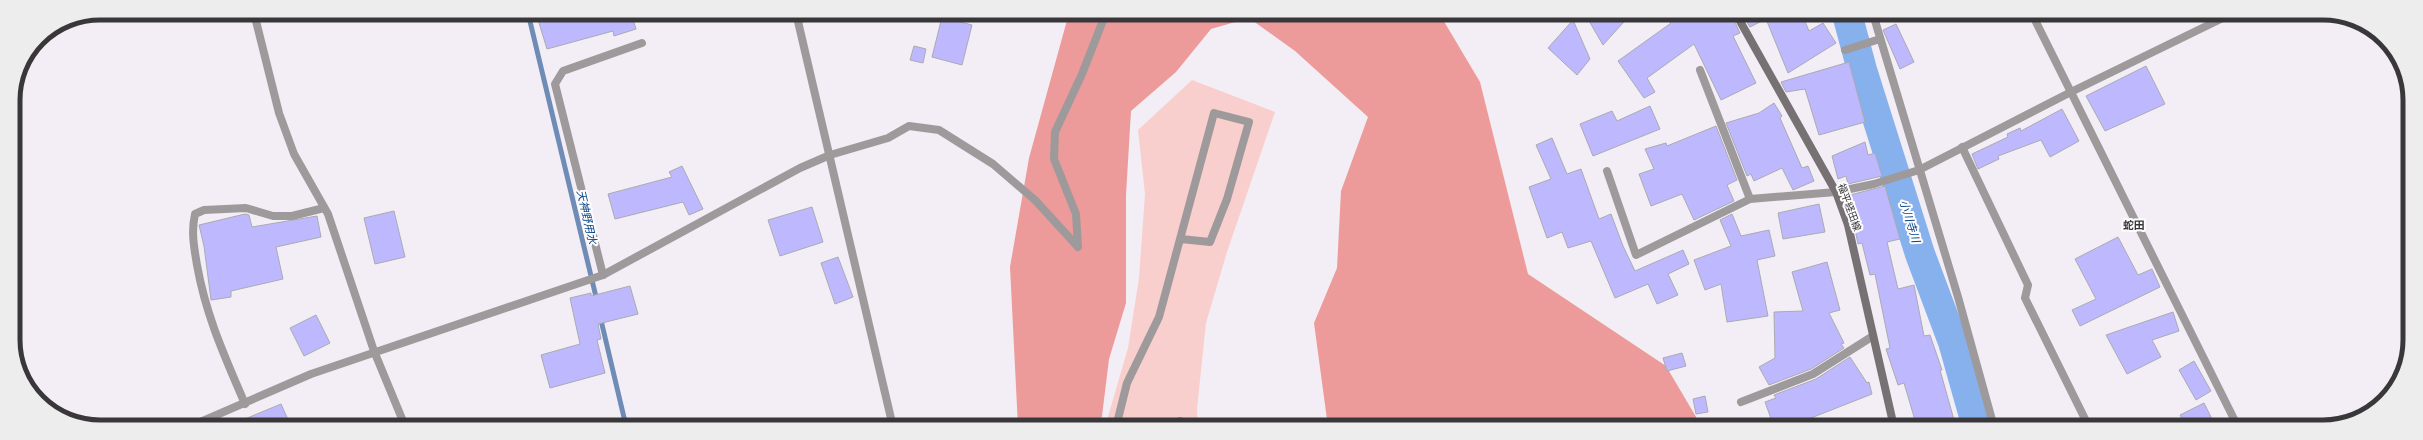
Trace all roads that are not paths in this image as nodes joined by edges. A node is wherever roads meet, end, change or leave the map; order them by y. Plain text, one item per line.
1 (256, 20) edge
2 (798, 20) edge
3 (1103, 20) edge
4 (1739, 20) edge
5 (1875, 20) edge
6 (2035, 20) edge
7 (2219, 20) edge
8 (1880, 39) junction
9 (642, 43) dead end
10 (1845, 50) dead end
11 (1700, 70) dead end
12 (2071, 92) junction
13 (1962, 147) junction
14 (830, 155) junction
15 (1919, 170) junction
16 (1607, 171) dead end
17 (1836, 192) junction
18 (1750, 199) junction
19 (324, 208) junction
20 (1181, 239) junction
21 (603, 275) junction
22 (1873, 336) junction
23 (374, 351) junction
24 (1741, 402) dead end
25 (245, 404) junction
26 (205, 420) edge
27 (403, 420) edge
28 (892, 420) edge
29 (1118, 420) edge
30 (1892, 420) edge
31 (1992, 420) edge
32 (2086, 420) edge
33 (2235, 420) edge

1 - 19 street
2 - 14 street
3 - 14 street
4 - 17 main road, 福平経田線
5 - 8 street
6 - 12 street
7 - 12 street
8 - 10 street
8 - 15 street
9 - 21 street
11 - 18 street
12 - 13 street
12 - 33 street
13 - 15 street
13 - 32 street
14 - 21 street
14 - 28 street
15 - 17 street
15 - 31 street
16 - 18 street
17 - 18 street
17 - 22 main road, 福平経田線
19 - 23 street
19 - 25 street
20 - 20 street
20 - 29 street
21 - 23 street
22 - 24 street
22 - 30 main road, 福平経田線
23 - 25 street
23 - 27 street
25 - 26 street

